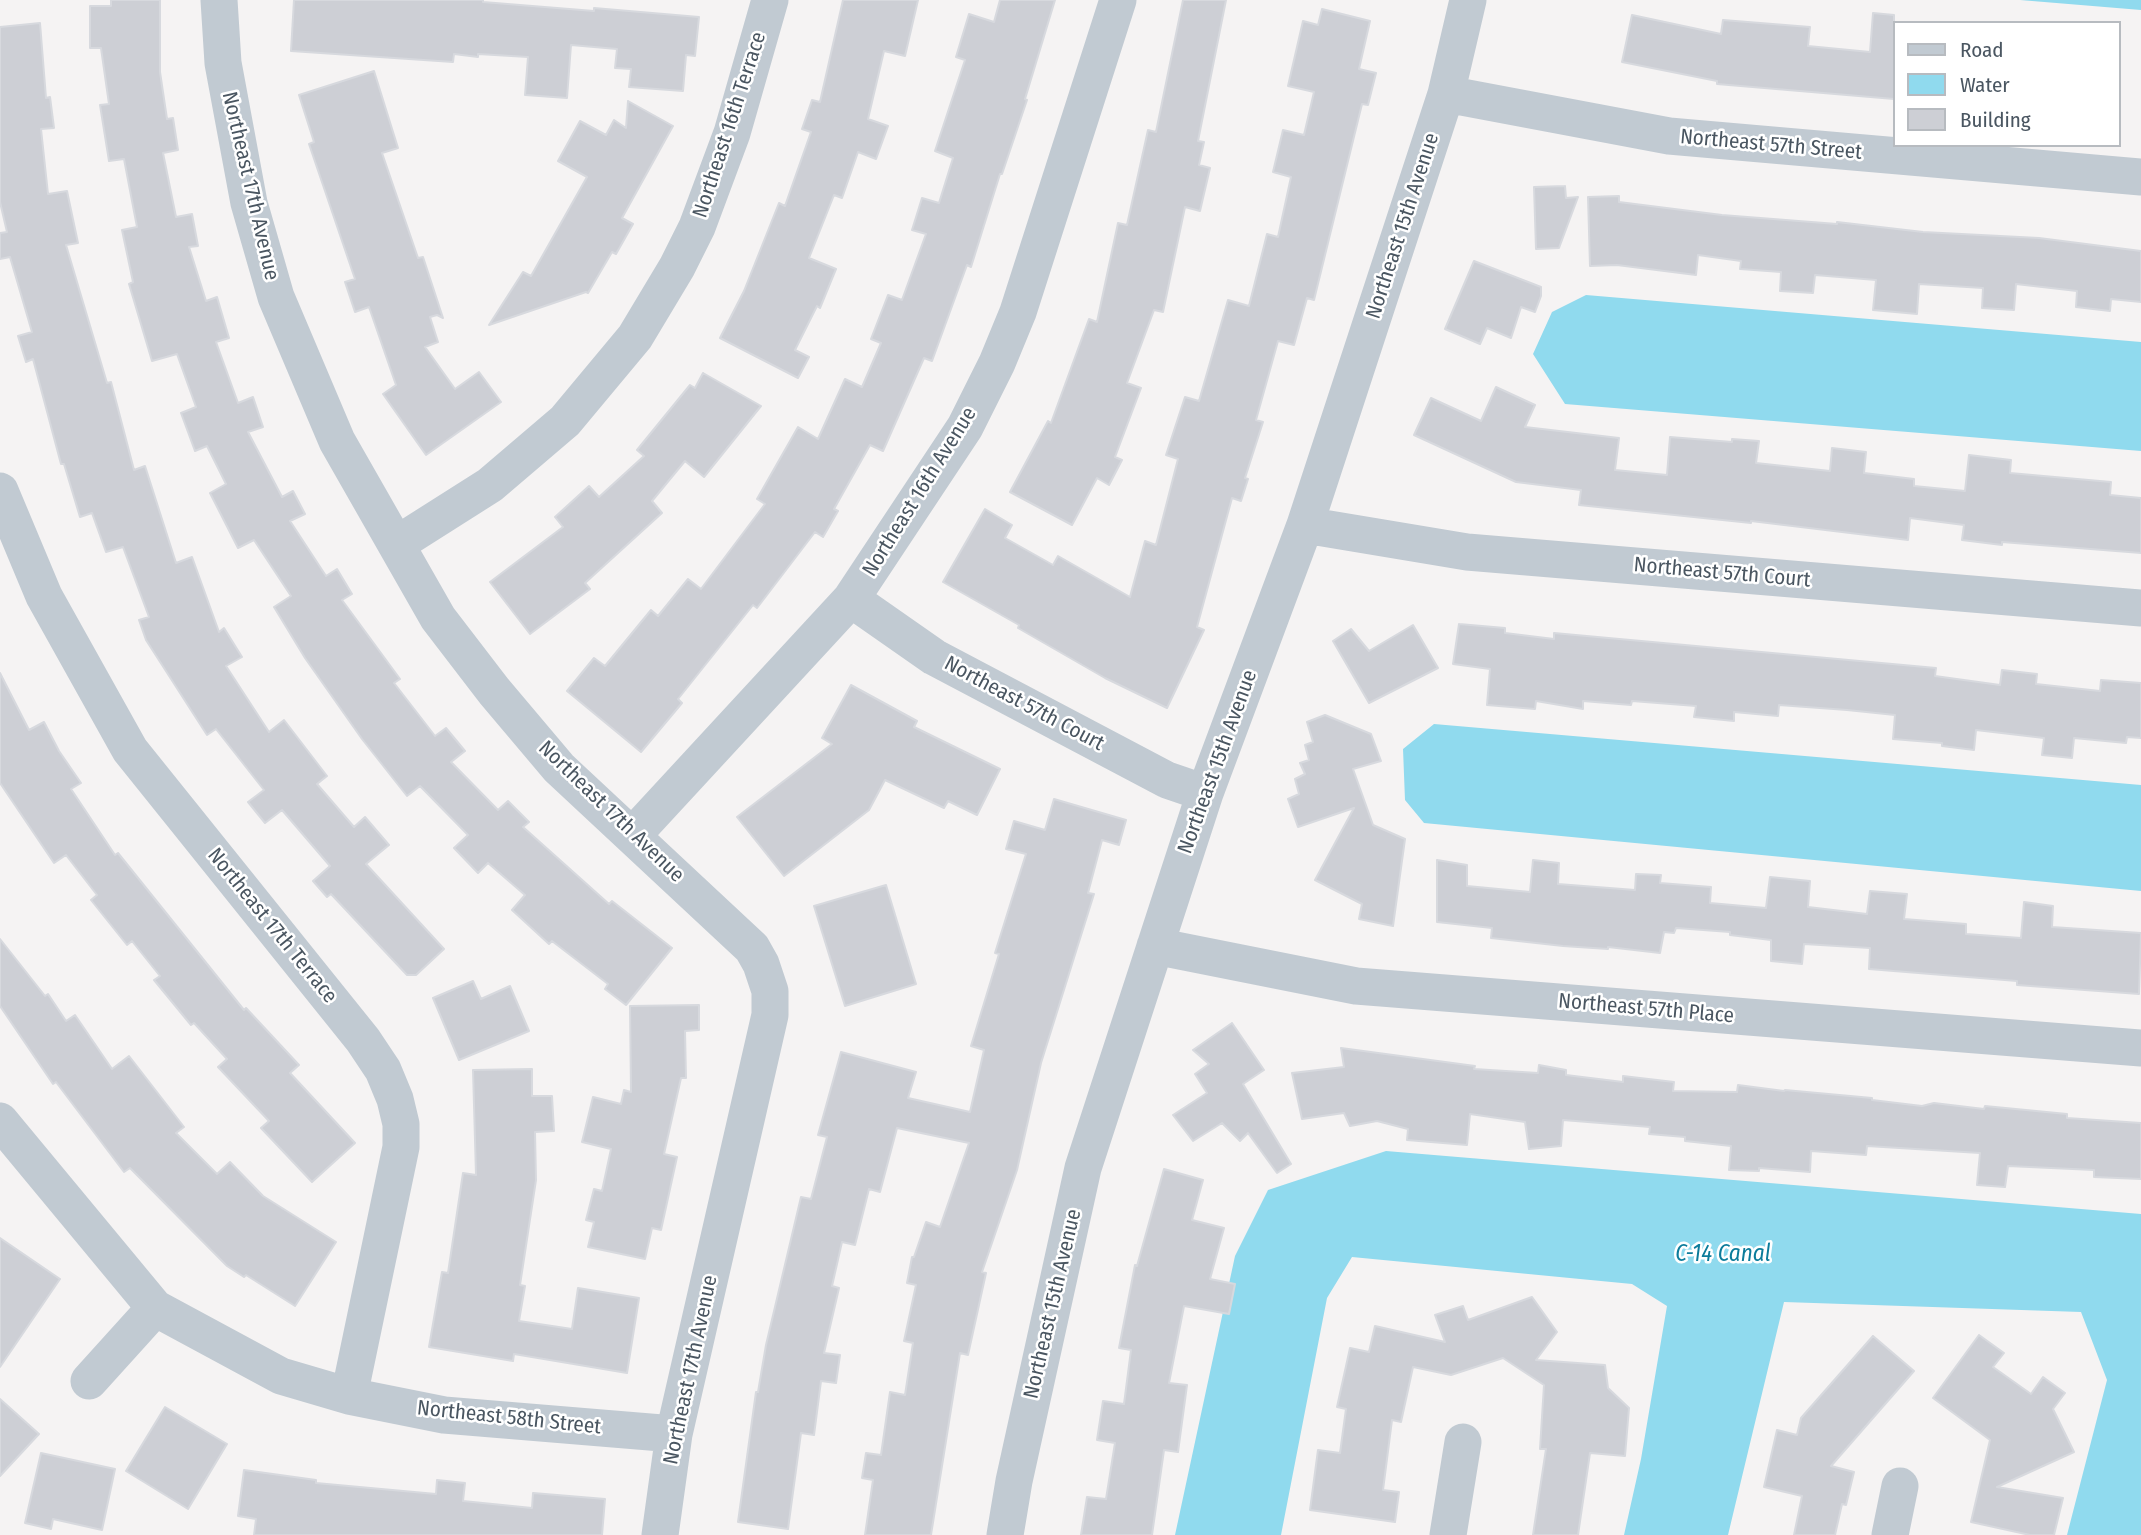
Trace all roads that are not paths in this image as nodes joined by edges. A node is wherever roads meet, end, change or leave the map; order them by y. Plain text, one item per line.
1 (219, 0) edge
2 (770, 0) edge
3 (1118, 0) edge
4 (1468, 0) edge
5 (1446, 94) junction
6 (2141, 177) edge
7 (0, 491) edge
8 (1305, 525) junction
9 (397, 544) junction
10 (851, 599) junction
11 (2141, 608) edge
12 (1205, 793) junction
13 (633, 835) junction
14 (1155, 946) junction
15 (2141, 1048) edge
16 (0, 1121) edge
17 (155, 1308) junction
18 (89, 1381) dead end
19 (349, 1396) junction
20 (674, 1434) junction
21 (1463, 1442) dead end
22 (1900, 1486) dead end
23 (660, 1535) edge
24 (1005, 1535) edge
25 (1448, 1535) edge
26 (1890, 1535) edge

1 - 9 street, Northeast 17th Avenue
2 - 9 street, Northeast 16th Terrace
3 - 10 street, Northeast 16th Avenue
4 - 5 street, Northeast 15th Avenue
5 - 6 street, Northeast 57th Street
5 - 8 street, Northeast 15th Avenue
7 - 19 street, Northeast 17th Terrace
8 - 11 street, Northeast 57th Court
8 - 12 street, Northeast 15th Avenue
9 - 13 street, Northeast 17th Avenue
10 - 12 street, Northeast 57th Court
10 - 13 street, Northeast 16th Avenue
12 - 14 street, Northeast 15th Avenue
13 - 20 street, Northeast 17th Avenue
14 - 15 street, Northeast 57th Place
14 - 24 street, Northeast 15th Avenue
16 - 17 street, Northeast 58th Street
17 - 18 street
17 - 19 street, Northeast 58th Street
19 - 20 street, Northeast 58th Street
20 - 23 street, Northeast 17th Avenue
21 - 25 street
22 - 26 street

